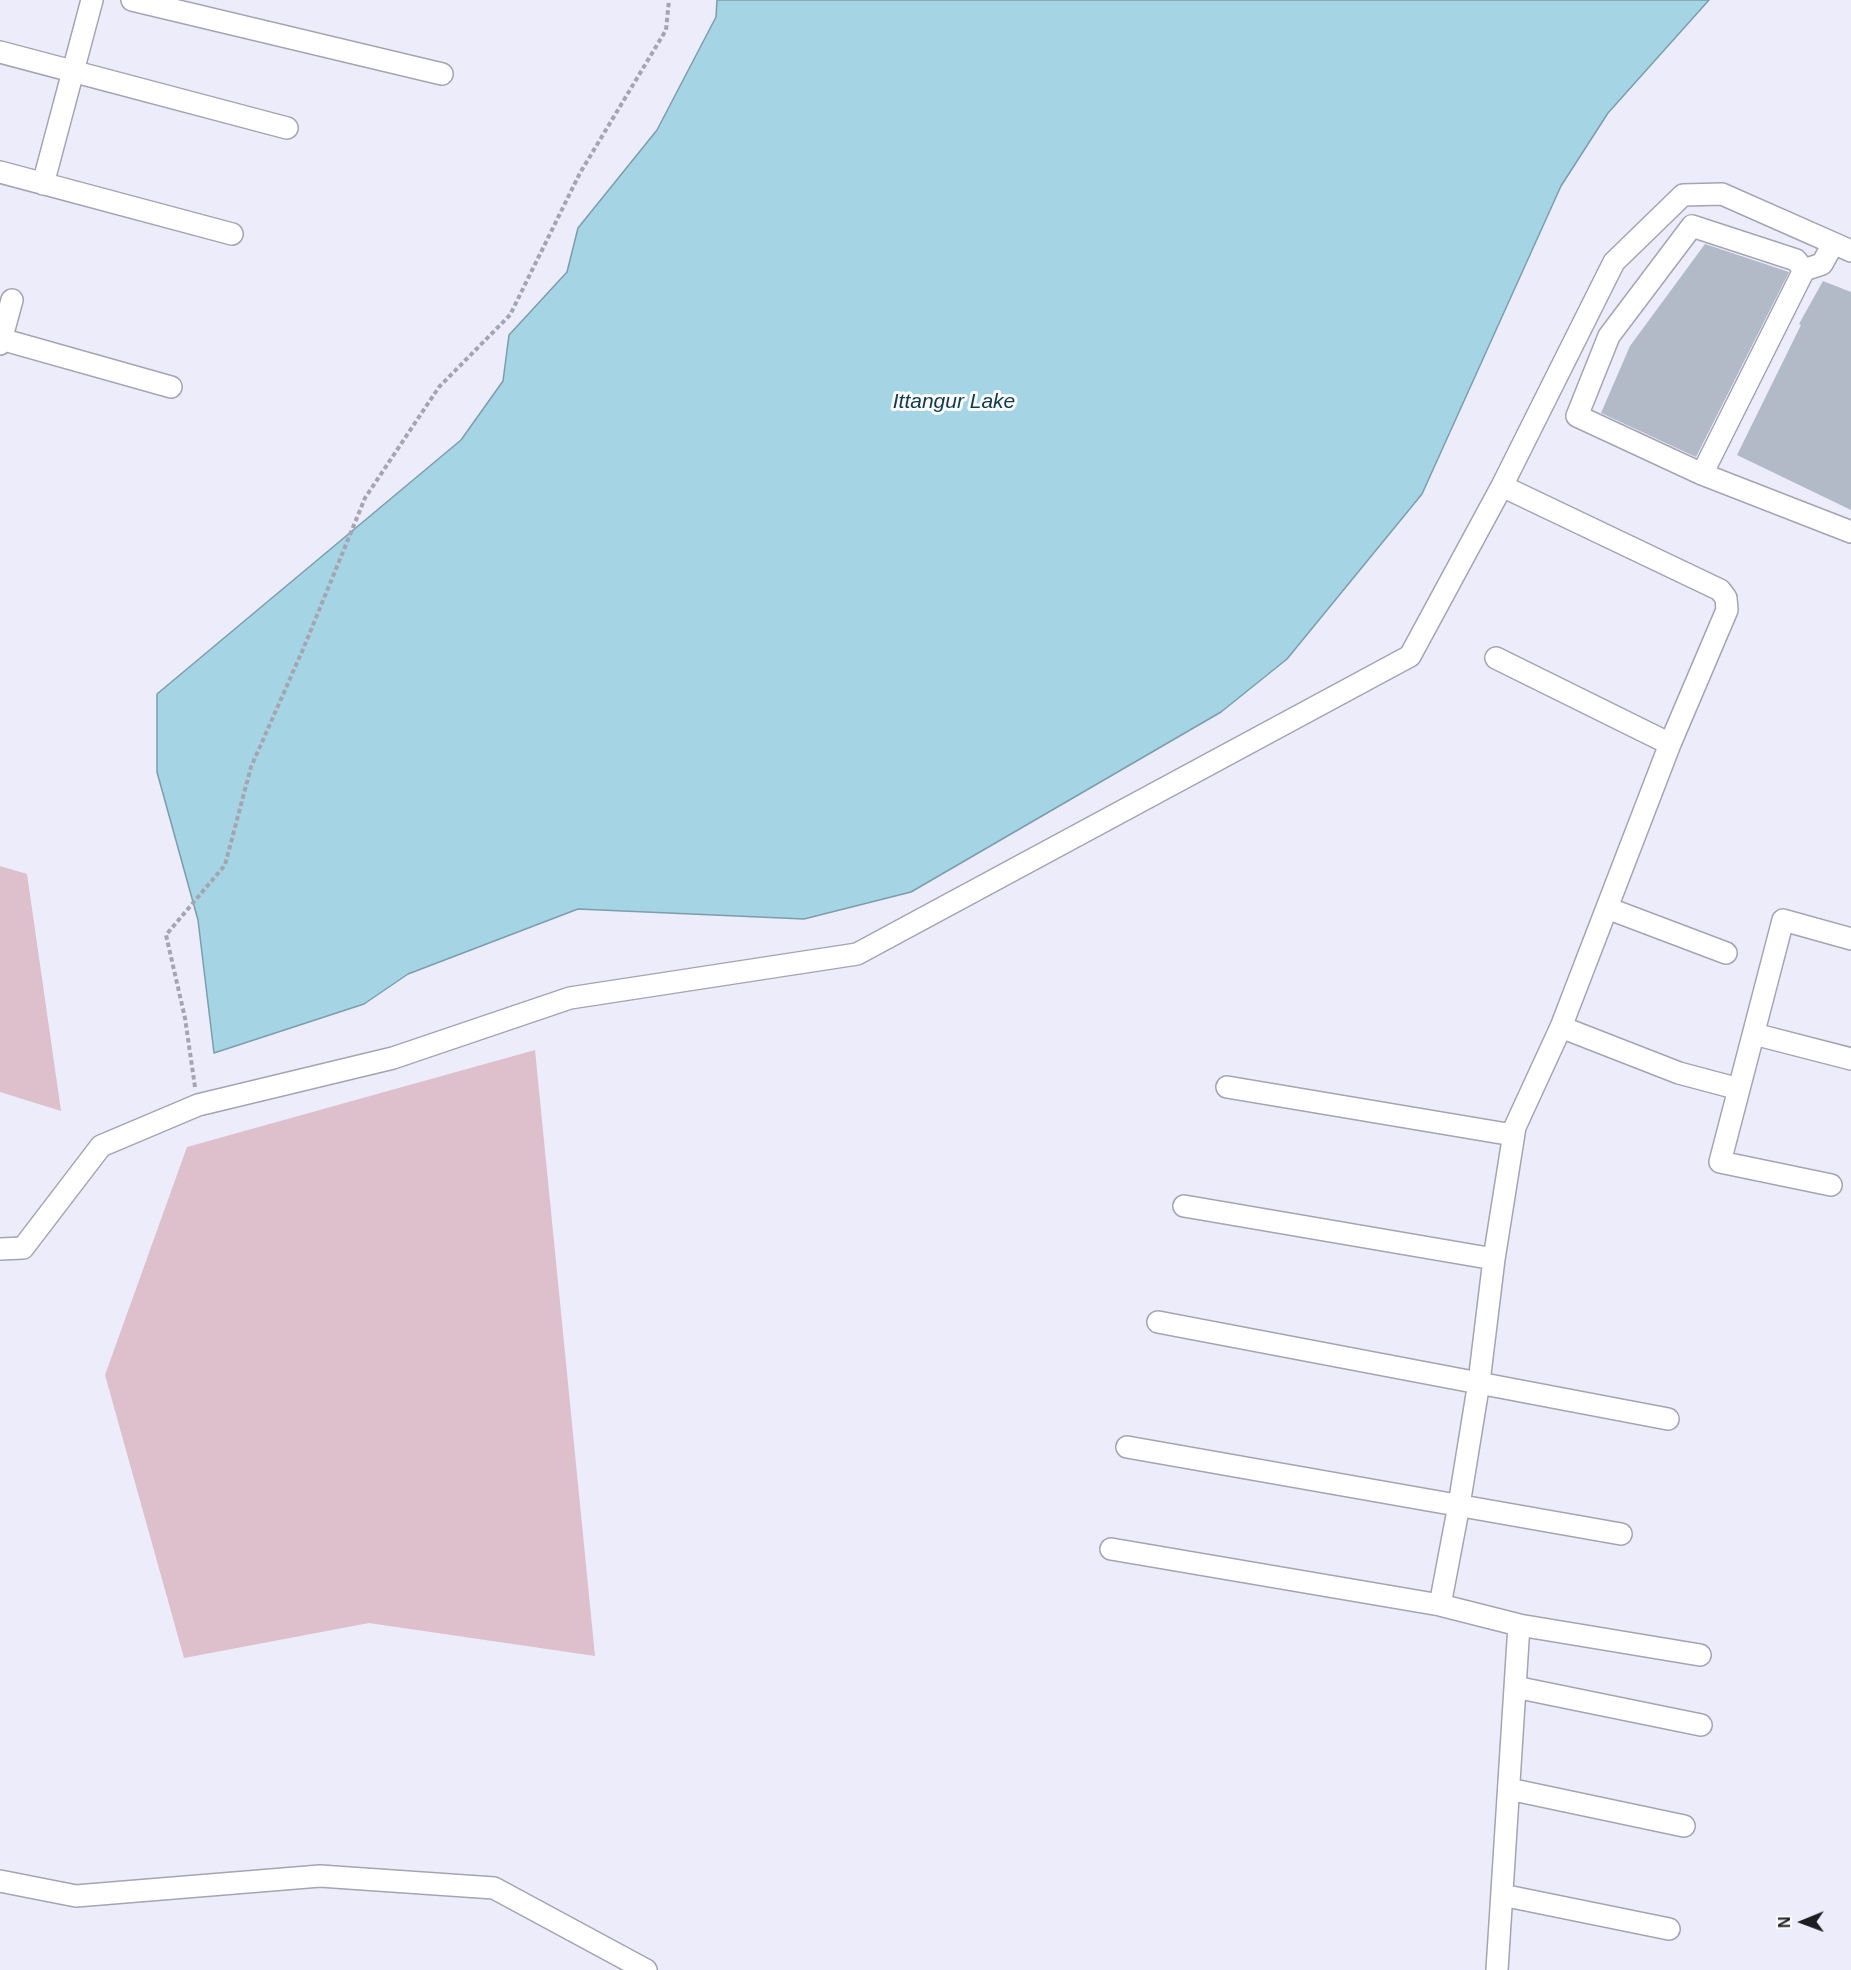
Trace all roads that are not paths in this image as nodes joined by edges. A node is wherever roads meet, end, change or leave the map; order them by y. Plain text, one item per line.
1 (92, 0) edge
2 (132, 0) edge
3 (0, 52) edge
4 (73, 71) junction
5 (442, 74) dead end
6 (287, 128) dead end
7 (0, 172) edge
8 (43, 184) junction
9 (232, 234) dead end
10 (1842, 248) edge
11 (1804, 270) junction
12 (12, 300) dead end
13 (1, 341) edge
14 (171, 387) dead end
15 (1702, 474) junction
16 (1502, 486) junction
17 (1851, 532) edge
18 (1496, 658) dead end
19 (1670, 744) junction
20 (1607, 908) junction
21 (1851, 939) edge
22 (1726, 953) dead end
23 (1561, 1027) junction
24 (1754, 1034) junction
25 (1851, 1059) edge
26 (1227, 1087) dead end
27 (1739, 1089) junction
28 (1514, 1135) junction
29 (1831, 1185) dead end
30 (1184, 1206) dead end
31 (0, 1249) edge
32 (1494, 1259) junction
33 (1158, 1322) dead end
34 (1479, 1382) junction
35 (1668, 1419) dead end
36 (1127, 1447) dead end
37 (1459, 1505) junction
38 (1621, 1534) dead end
39 (1110, 1549) dead end
40 (1440, 1605) junction
41 (1519, 1625) junction
42 (1700, 1656) dead end
43 (1515, 1688) junction
44 (1701, 1725) dead end
45 (1509, 1789) junction
46 (1684, 1826) dead end
47 (0, 1881) edge
48 (1502, 1896) junction
49 (1669, 1929) dead end
50 (646, 1970) edge
51 (1497, 1970) edge

1 - 4 street
2 - 5 street
3 - 4 street
4 - 6 street
4 - 8 street
7 - 8 street
8 - 9 street
10 - 11 street
10 - 16 street
11 - 15 street
11 - 15 street
12 - 13 street
13 - 14 street
15 - 17 street
16 - 19 street
16 - 31 street
18 - 19 street
19 - 20 street
20 - 22 street
20 - 23 street
21 - 24 street
23 - 27 street
23 - 28 street
24 - 25 street
24 - 27 street
26 - 28 street
27 - 29 street
28 - 32 street
30 - 32 street
32 - 34 street
33 - 34 street
34 - 35 street
34 - 37 street
36 - 37 street
37 - 38 street
37 - 40 street
39 - 40 street
40 - 41 street
41 - 42 street
41 - 43 street
43 - 44 street
43 - 45 street
45 - 46 street
45 - 48 street
47 - 50 street
48 - 49 street
48 - 51 street

